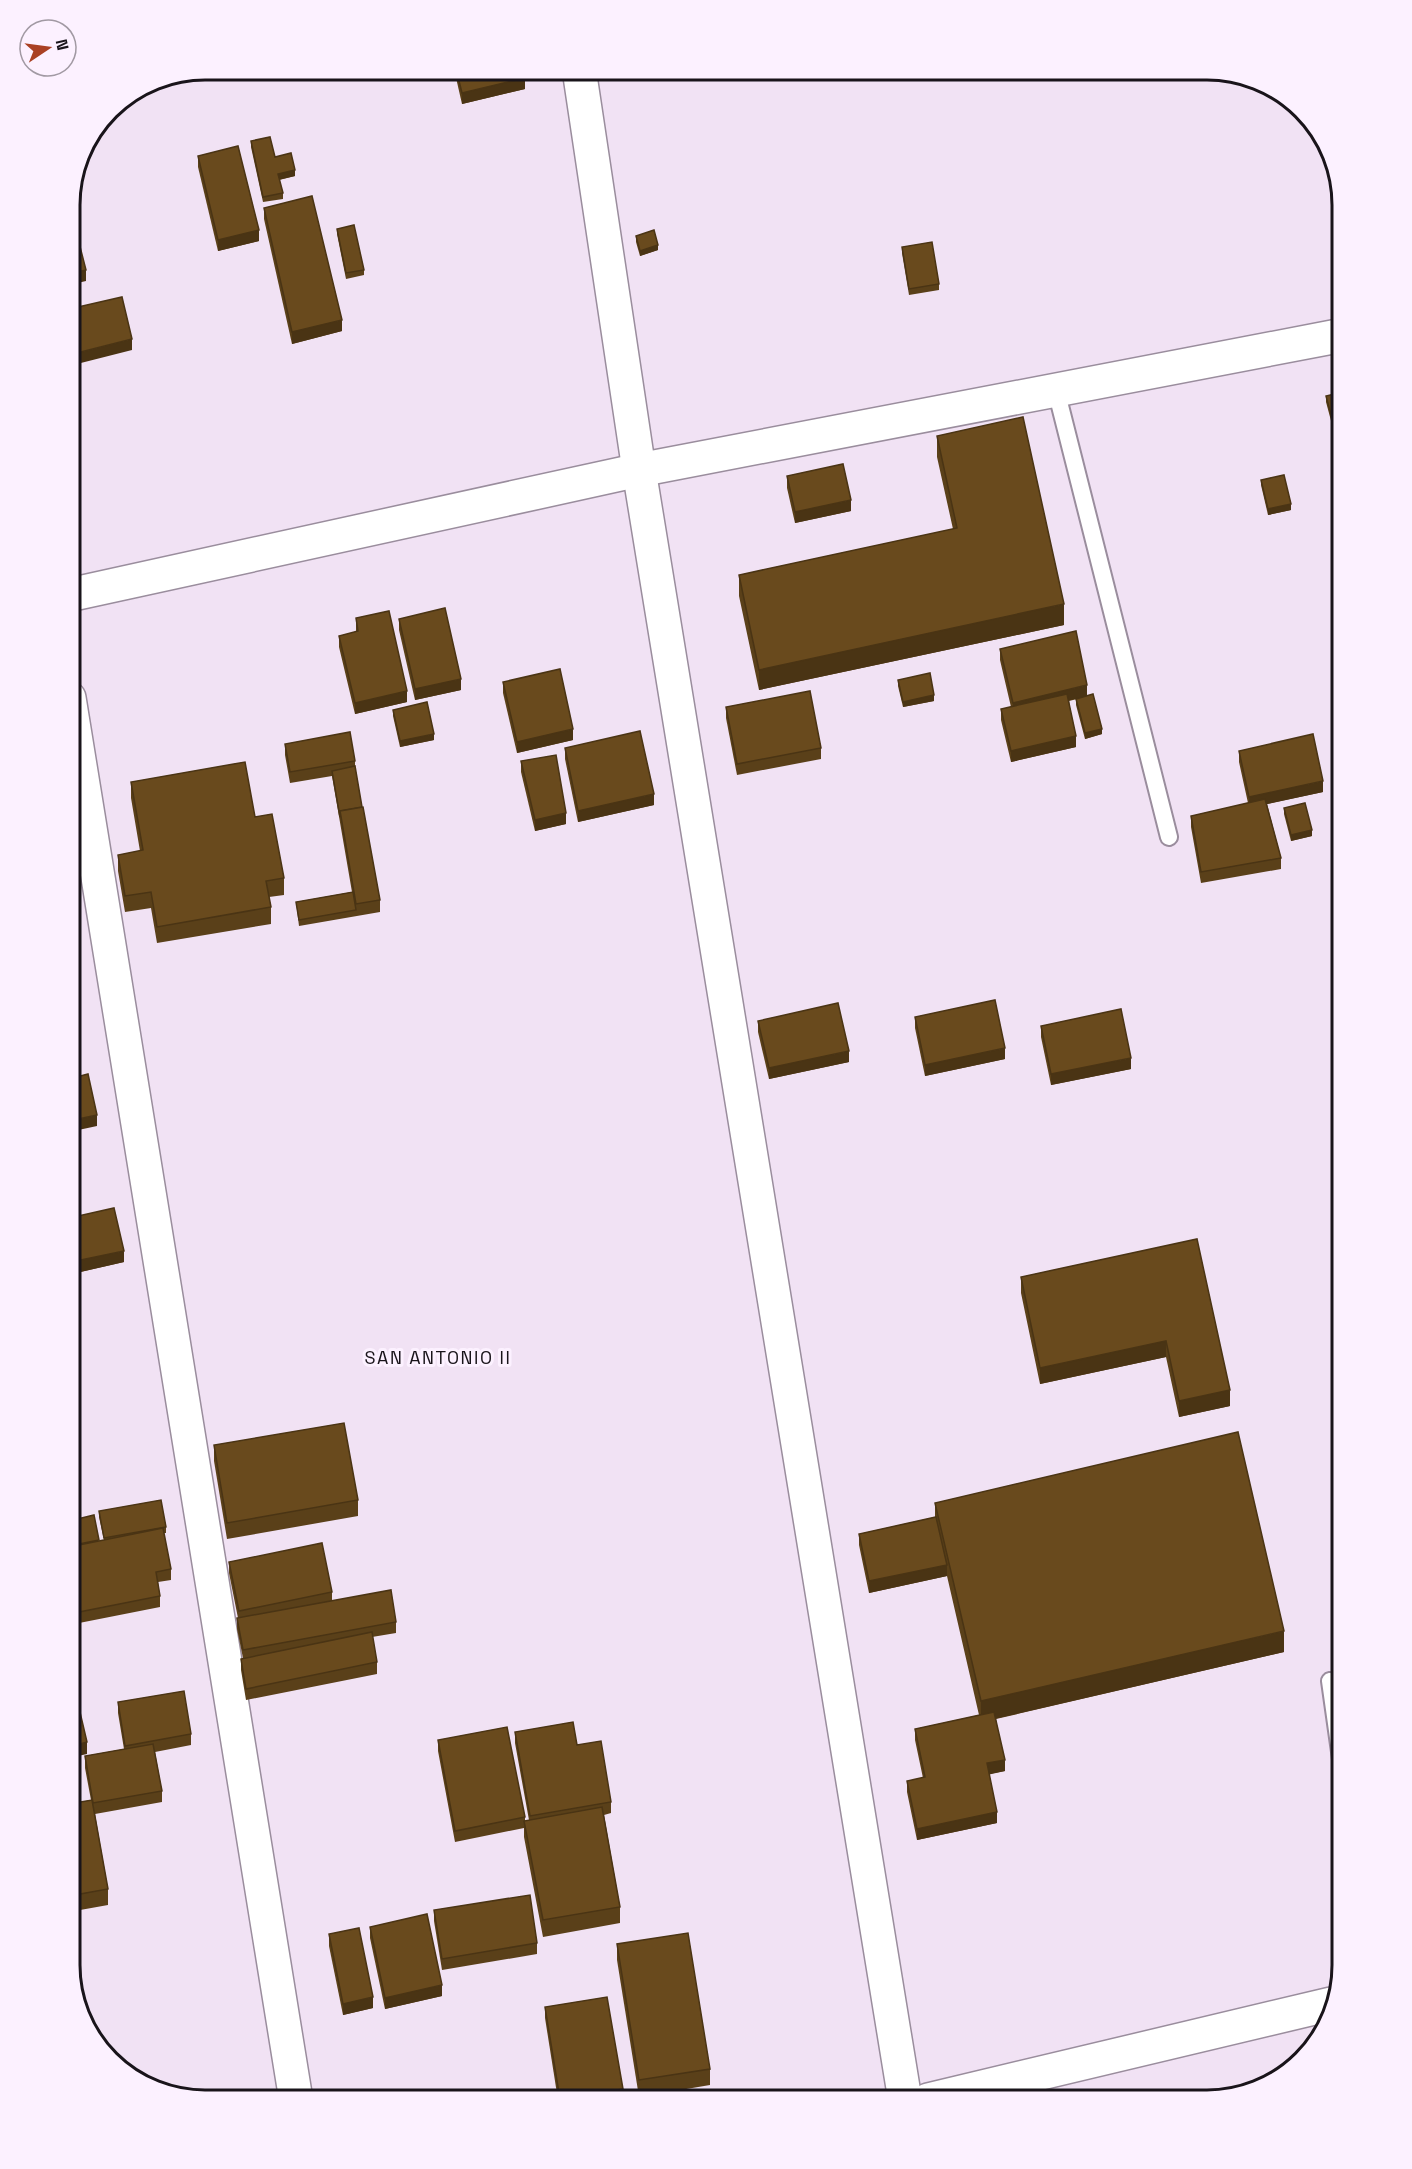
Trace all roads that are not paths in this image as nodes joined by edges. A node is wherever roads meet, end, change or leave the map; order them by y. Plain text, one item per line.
1 (581, 80) edge
2 (1332, 337) edge
3 (1056, 390) junction
4 (639, 470) junction
5 (80, 593) edge
6 (80, 766) edge
7 (1169, 837) dead end
8 (1330, 1681) dead end
9 (1332, 1695) edge
10 (1325, 2005) edge
11 (294, 2089) edge
12 (903, 2090) edge
13 (971, 2090) edge

1 - 4 street
2 - 3 street
3 - 4 street
3 - 7 lane
4 - 5 street
4 - 12 street
6 - 11 street
8 - 9 lane
10 - 13 street

